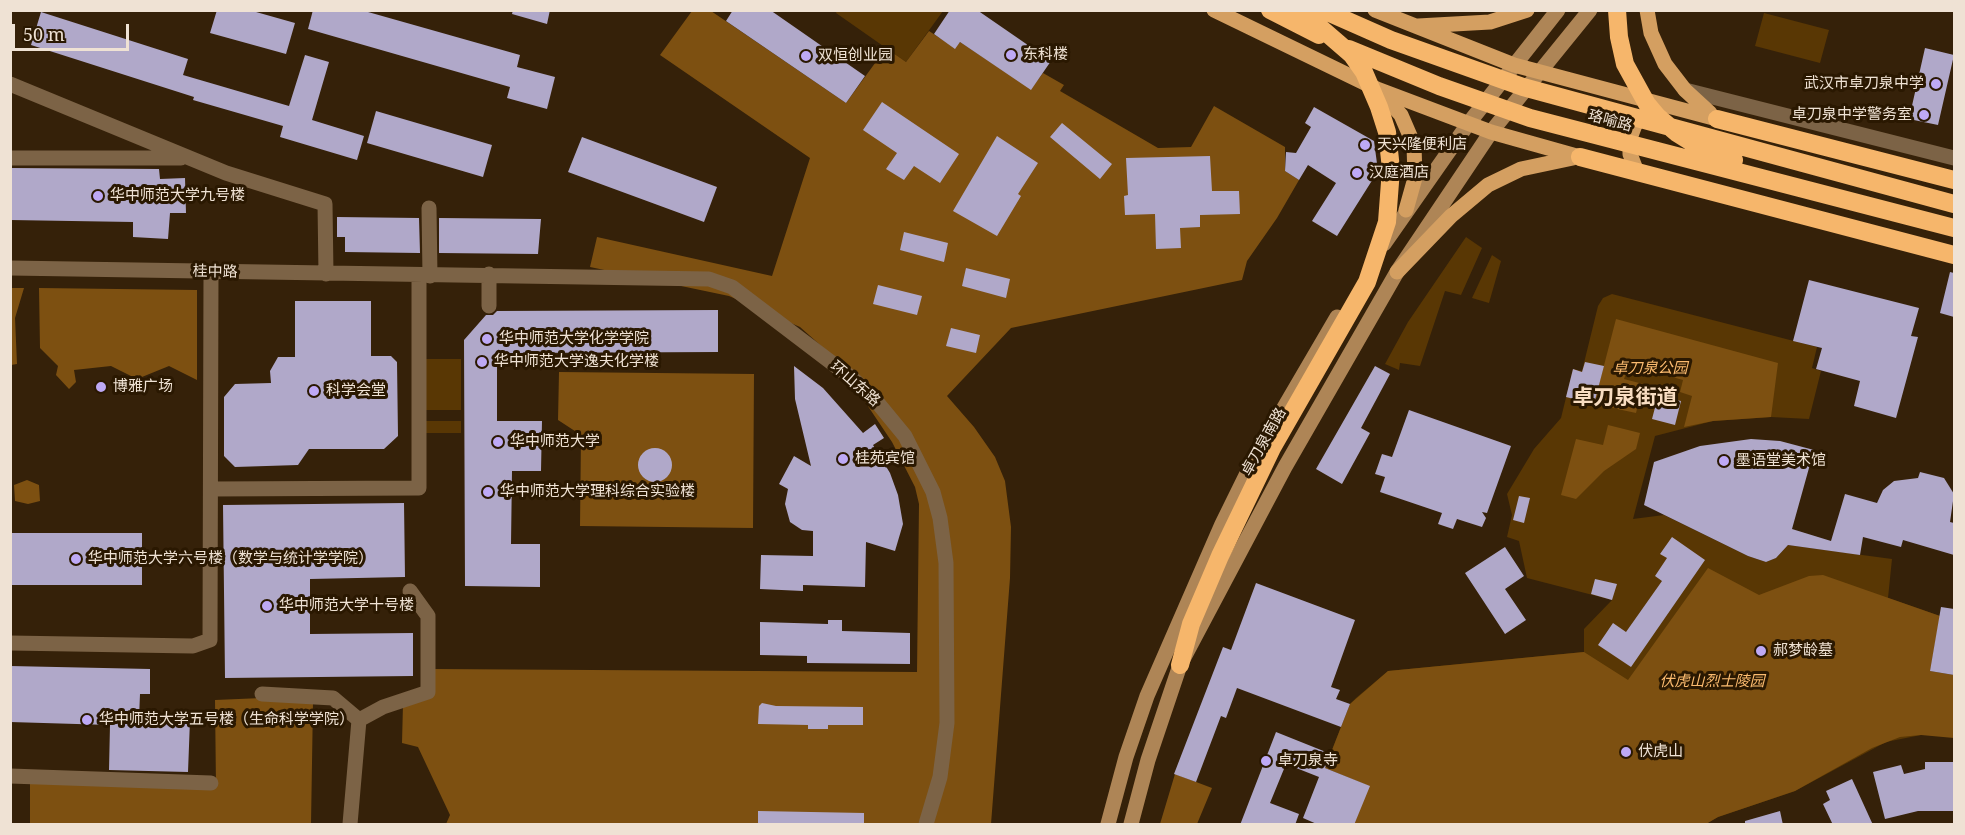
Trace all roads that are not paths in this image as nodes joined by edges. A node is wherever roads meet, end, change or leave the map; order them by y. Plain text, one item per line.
1 (1214, 10) edge
2 (1269, 10) edge
3 (1301, 10) edge
4 (1323, 10) edge
5 (1375, 10) edge
6 (1527, 10) edge
7 (1558, 10) edge
8 (1590, 10) edge
9 (1617, 10) edge
10 (1647, 10) edge
11 (1408, 26) junction
12 (1273, 41) junction
13 (1514, 65) junction
14 (1537, 72) junction
15 (10, 84) edge
16 (1377, 89) junction
17 (1684, 90) junction
18 (1665, 104) junction
19 (1717, 118) junction
20 (1468, 124) junction
21 (1491, 132) junction
22 (11, 158) edge
23 (190, 158) junction
24 (1580, 158) junction
25 (1954, 158) edge
26 (1637, 172) junction
27 (1954, 180) edge
28 (1775, 182) junction
29 (1954, 204) edge
30 (429, 208) dead end
31 (1406, 210) junction
32 (1954, 228) edge
33 (1954, 255) edge
34 (10, 268) edge
35 (211, 272) junction
36 (1397, 272) junction
37 (326, 274) junction
38 (489, 274) junction
39 (424, 275) junction
40 (489, 306) dead end
41 (212, 489) junction
42 (410, 591) dead end
43 (10, 644) edge
44 (1180, 665) junction
45 (262, 694) dead end
46 (359, 720) junction
47 (10, 776) edge
48 (211, 783) dead end
49 (350, 825) edge
50 (926, 825) edge
51 (1108, 825) edge
52 (1131, 825) edge

1 - 12 main road
2 - 28 highway, 珞喻路
3 - 12 main road
3 - 44 highway
4 - 29 highway, 珞喻路
5 - 11 main road
6 - 11 main road
7 - 13 main road, 卓刀泉南路
8 - 14 main road, 卓刀泉南路
9 - 28 highway
10 - 17 main road
11 - 13 main road
12 - 16 main road
13 - 14 main road
13 - 20 main road, 卓刀泉南路
14 - 18 main road
14 - 21 main road, 卓刀泉南路
15 - 23 street
16 - 20 main road
16 - 31 main road
17 - 19 main road
17 - 25 street
18 - 19 main road
18 - 26 main road
19 - 27 highway
20 - 21 main road
20 - 31 main road, 卓刀泉南路
21 - 24 main road
21 - 36 main road, 卓刀泉南路
22 - 23 street
23 - 37 street
24 - 26 highway
24 - 36 main road
26 - 33 highway
28 - 32 highway, 珞喻路
30 - 39 street
31 - 51 main road, 卓刀泉南路
34 - 35 street, 桂中路
35 - 37 street, 桂中路
35 - 41 street
36 - 44 main road, 卓刀泉南路
37 - 39 street, 桂中路
38 - 39 street, 环山东路
38 - 40 street
38 - 50 street, 环山东路
39 - 41 street
41 - 43 street
42 - 46 street
44 - 52 main road, 卓刀泉南路
45 - 46 street
46 - 49 street
47 - 48 street

